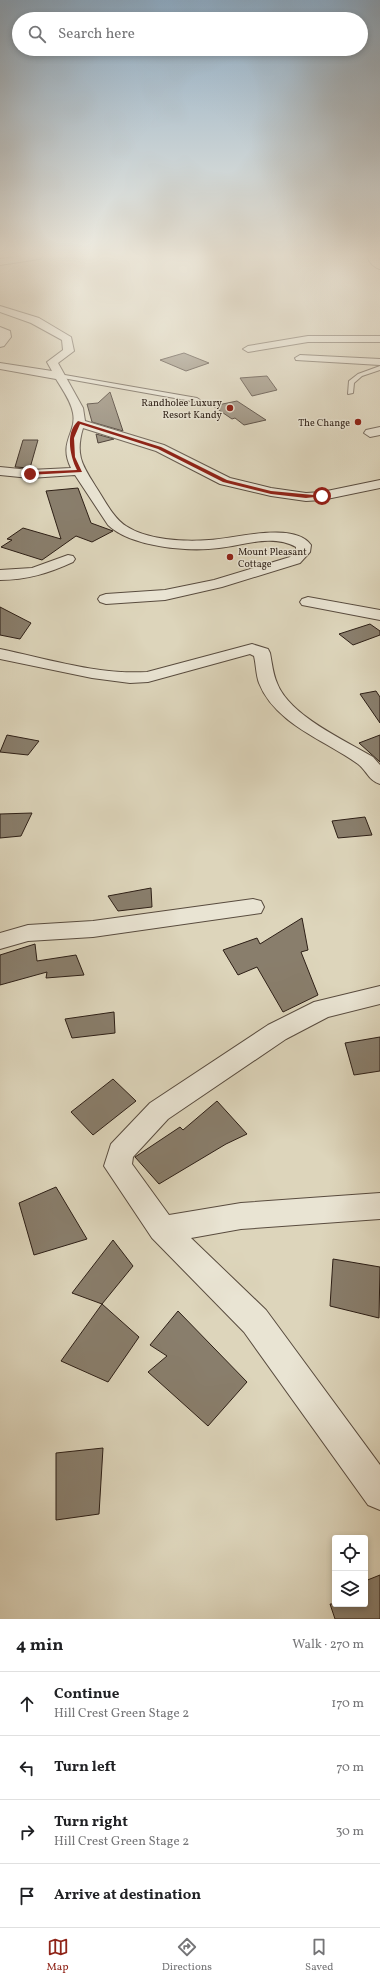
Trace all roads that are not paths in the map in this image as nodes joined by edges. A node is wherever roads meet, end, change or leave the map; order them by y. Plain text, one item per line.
1 (3, 332) edge
2 (56, 332) edge
3 (380, 339) edge
4 (0, 344) edge
5 (248, 349) dead end
6 (300, 358) dead end
7 (380, 362) edge
8 (0, 366) edge
9 (380, 368) edge
10 (59, 376) junction
11 (350, 393) dead end
12 (197, 400) dead end
13 (78, 423) junction
14 (0, 471) edge
15 (80, 471) junction
16 (380, 484) edge
17 (68, 560) dead end
18 (0, 576) edge
19 (106, 599) dead end
20 (308, 602) dead end
21 (380, 615) edge
22 (0, 654) edge
23 (380, 778) edge
24 (253, 907) dead end
25 (0, 940) edge
26 (380, 995) edge
27 (380, 1206) edge
28 (162, 1229) junction
29 (380, 1493) edge

1 - 4 street
2 - 10 street
3 - 5 street
6 - 7 street
8 - 10 street
9 - 11 lane
10 - 12 lane
10 - 13 street
13 - 15 street
13 - 16 street
14 - 15 street
15 - 19 street
17 - 18 street
20 - 21 street
22 - 23 street
24 - 25 street
26 - 28 street
27 - 28 street
28 - 29 street

